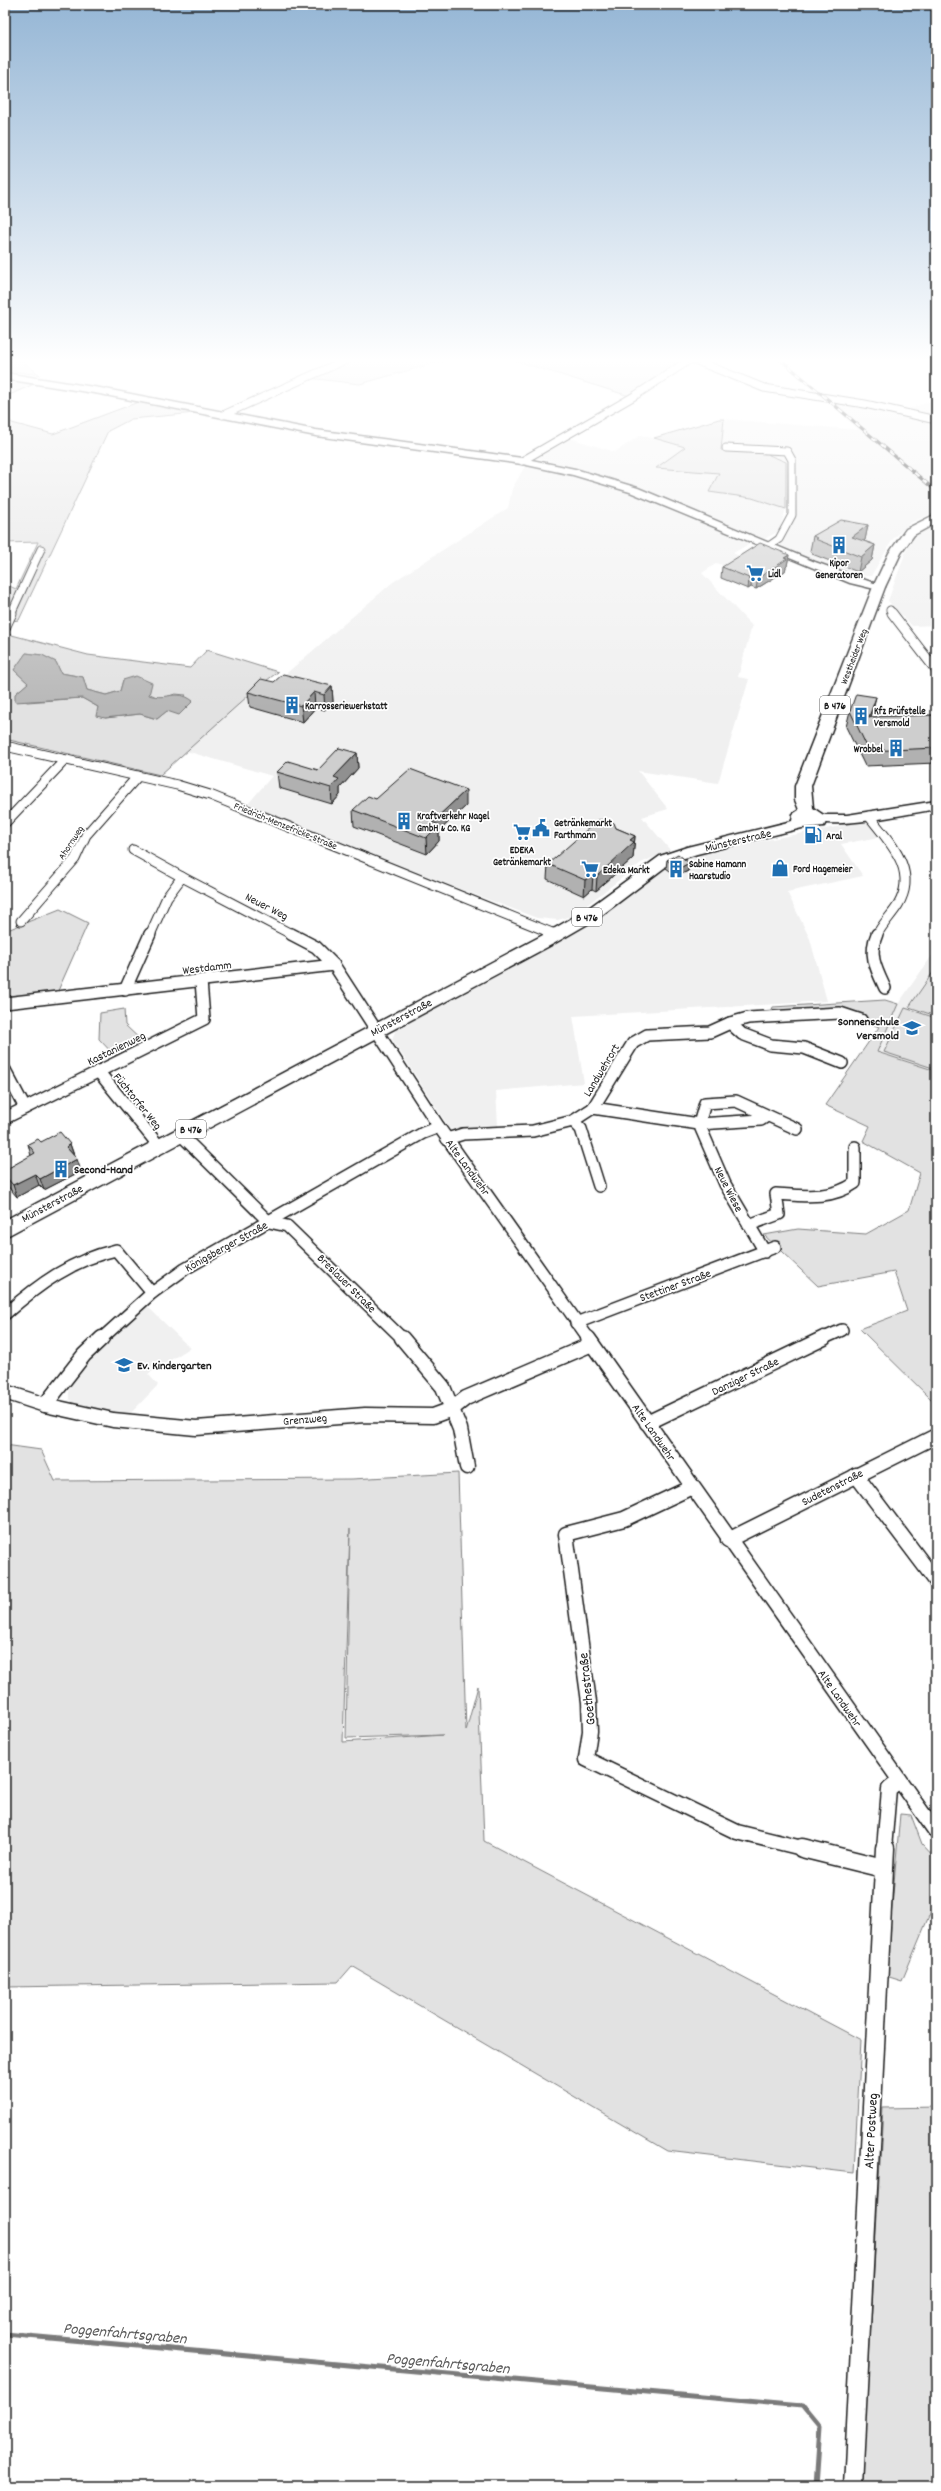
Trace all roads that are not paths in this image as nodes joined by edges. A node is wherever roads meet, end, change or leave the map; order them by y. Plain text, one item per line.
1 (583, 475) edge
2 (792, 475) edge
3 (936, 518) edge
4 (769, 546) junction
5 (40, 549) dead end
6 (879, 587) junction
7 (890, 610) dead end
8 (5, 628) edge
9 (936, 670) edge
10 (5, 746) edge
11 (65, 760) junction
12 (138, 776) junction
13 (936, 805) edge
14 (869, 816) junction
15 (804, 817) junction
16 (821, 820) joint
17 (5, 823) edge
18 (132, 850) dead end
19 (182, 877) junction
20 (21, 921) dead end
21 (557, 935) junction
22 (334, 965) junction
23 (201, 981) junction
24 (885, 988) dead end
25 (125, 990) junction
26 (5, 1003) edge
27 (861, 1020) dead end
28 (730, 1023) junction
29 (377, 1030) junction
30 (842, 1063) dead end
31 (5, 1070) edge
32 (98, 1071) junction
33 (25, 1108) junction
34 (594, 1108) junction
35 (767, 1116) junction
36 (5, 1118) edge
37 (573, 1122) junction
38 (699, 1124) junction
39 (439, 1127) junction
40 (797, 1129) dead end
41 (181, 1134) junction
42 (447, 1139) junction
43 (159, 1146) junction
44 (855, 1147) dead end
45 (599, 1186) dead end
46 (269, 1222) junction
47 (748, 1225) junction
48 (5, 1229) edge
49 (770, 1250) joint
50 (152, 1293) junction
51 (5, 1314) edge
52 (576, 1323) junction
53 (842, 1330) dead end
54 (592, 1344) junction
55 (5, 1392) edge
56 (45, 1405) junction
57 (452, 1409) junction
58 (647, 1423) junction
59 (936, 1436) edge
60 (468, 1467) dead end
61 (856, 1475) junction
62 (692, 1486) junction
63 (728, 1540) junction
64 (936, 1581) edge
65 (899, 1781) junction
66 (936, 1832) edge
67 (883, 1868) junction
68 (853, 2486) edge

1 - 4 street
2 - 4 street
3 - 6 main road, Westheider Weg / B 476
4 - 6 street
5 - 8 street
6 - 15 main road, Westheider Weg / B 476
7 - 9 street
10 - 11 street, Friedrich-Menzefricke-Straße
11 - 12 street, Friedrich-Menzefricke-Straße
11 - 17 street
12 - 20 street, Ahornweg
12 - 21 street, Friedrich-Menzefricke-Straße
13 - 14 street
14 - 16 street
14 - 24 street
15 - 16 main road, Münsterstraße
15 - 21 main road, Münsterstraße / B 476
18 - 19 street, Neuer Weg
19 - 22 street, Neuer Weg
19 - 25 street
21 - 29 main road, Münsterstraße / B 476
22 - 23 street, Westdamm
22 - 29 street
23 - 25 street, Westdamm
23 - 32 street, Kastanienweg
25 - 26 street, Westdamm
27 - 28 street, Landwehrort
28 - 30 street
28 - 34 street, Landwehrort
29 - 39 street, Alte Landwehr
29 - 41 main road, Münsterstraße / B 476
31 - 33 street
32 - 33 street, Kastanienweg
32 - 43 street, Füchtorfer Weg
33 - 36 street, Kastanienweg
34 - 37 street, Landwehrort
34 - 38 street
35 - 38 street
35 - 38 street
35 - 40 street
37 - 42 street, Landwehrort
37 - 45 street
38 - 47 street, Neue Wiese
39 - 42 street, Alte Landwehr
39 - 46 street, Königsberger Straße
41 - 43 main road, Münsterstraße / B 476
41 - 46 street
42 - 52 street, Alte Landwehr
43 - 48 main road, Münsterstraße / B 476
44 - 47 street
46 - 50 street, Königsberger Straße
46 - 57 street, Breslauer Straße
47 - 49 street, Neue Wiese
49 - 52 street, Stettiner Straße
50 - 51 street
50 - 56 street, Königsberger Straße
52 - 54 street, Alte Landwehr
53 - 58 street, Danziger Straße
54 - 57 street, Grenzweg
54 - 58 street, Alte Landwehr
55 - 56 street, Grenzweg
56 - 57 street, Grenzweg
57 - 60 street, Breslauer Straße
58 - 62 street, Alte Landwehr
59 - 61 street, Sudetenstraße
61 - 63 street, Sudetenstraße
61 - 64 street
62 - 63 street, Alte Landwehr
62 - 67 street, Goethestraße
63 - 65 street, Alte Landwehr
65 - 66 street, Alte Landwehr
65 - 67 street, Alter Postweg
67 - 68 street, Alter Postweg

